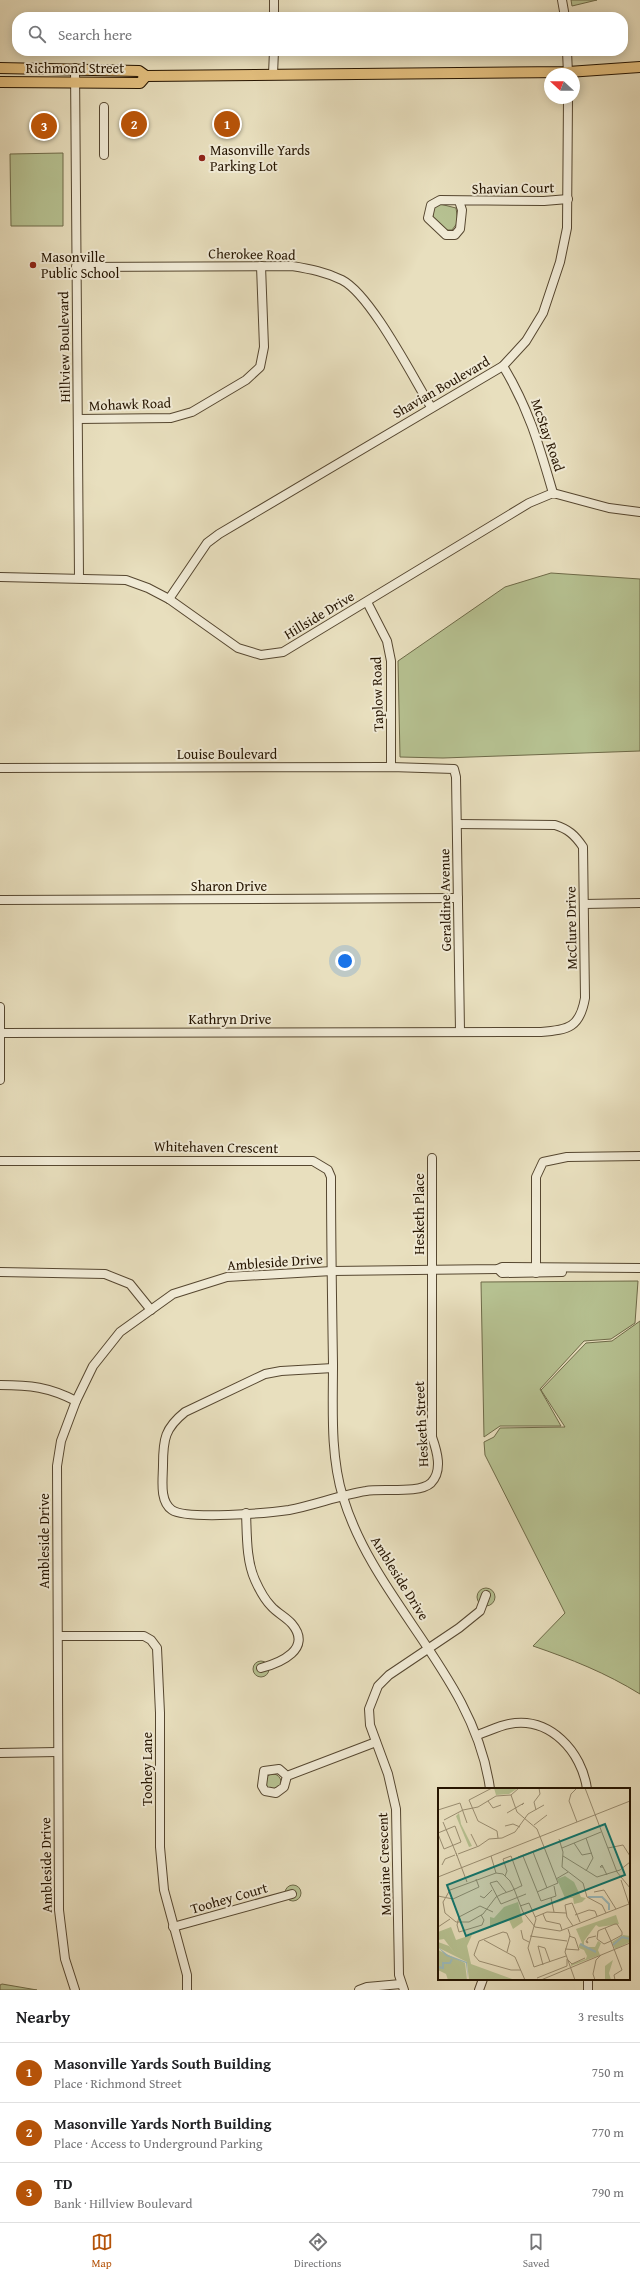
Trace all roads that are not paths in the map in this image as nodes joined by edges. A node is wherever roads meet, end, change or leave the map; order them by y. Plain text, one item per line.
1 (274, 0) edge
2 (562, 0) edge
3 (274, 12) edge
4 (564, 12) edge
5 (274, 56) edge
6 (567, 56) edge
7 (640, 67) edge
8 (0, 68) edge
9 (75, 68) junction
10 (568, 68) edge
11 (580, 72) edge
12 (544, 73) edge
13 (273, 74) junction
14 (146, 76) junction
15 (74, 81) junction
16 (0, 82) edge
17 (568, 104) edge
18 (104, 107) dead end
19 (104, 155) dead end
20 (568, 199) junction
21 (459, 201) junction
22 (261, 266) junction
23 (76, 267) junction
24 (502, 366) junction
25 (431, 407) junction
26 (78, 419) junction
27 (553, 493) junction
28 (640, 512) edge
29 (0, 577) edge
30 (78, 577) junction
31 (169, 599) junction
32 (367, 602) junction
33 (391, 767) junction
34 (0, 768) edge
35 (454, 769) joint
36 (457, 824) junction
37 (458, 898) junction
38 (0, 900) edge
39 (640, 903) edge
40 (584, 904) junction
41 (0, 1007) edge
42 (460, 1031) junction
43 (0, 1033) edge
44 (0, 1080) edge
45 (640, 1156) edge
46 (432, 1158) dead end
47 (0, 1160) edge
48 (637, 1268) edge
49 (536, 1270) junction
50 (332, 1271) junction
51 (433, 1271) junction
52 (0, 1272) edge
53 (150, 1310) junction
54 (333, 1368) junction
55 (0, 1385) edge
56 (76, 1401) junction
57 (343, 1496) junction
58 (246, 1513) junction
59 (486, 1595) dead end
60 (58, 1636) junction
61 (429, 1648) junction
62 (261, 1668) dead end
63 (477, 1735) junction
64 (376, 1742) junction
65 (57, 1752) junction
66 (0, 1753) edge
67 (287, 1776) dead end
68 (490, 1788) edge
69 (586, 1788) edge
70 (292, 1894) dead end
71 (173, 1927) junction
72 (484, 1980) edge
73 (402, 1987) edge
74 (75, 1990) edge
75 (187, 1990) edge
76 (358, 1990) edge
77 (479, 1990) edge

1 - 3 street
2 - 4 street
5 - 13 street
6 - 10 street
7 - 11 main road, Richmond Street
8 - 9 main road, Richmond Street
9 - 14 main road, Richmond Street
9 - 15 street, Hillview Boulevard
12 - 13 main road, Richmond Street
13 - 14 main road, Richmond Street
14 - 15 main road, Richmond Street
15 - 16 main road, Richmond Street
15 - 23 street, Hillview Boulevard
17 - 20 street, Shavian Boulevard
18 - 19 street
20 - 21 street, Shavian Court
20 - 24 street, Shavian Boulevard
21 - 21 street, Shavian Court
22 - 23 street, Cherokee Road
22 - 25 street, Cherokee Road
22 - 26 street, Mohawk Road
23 - 26 street, Hillview Boulevard
24 - 25 street, Shavian Boulevard
24 - 27 street, McStay Road
25 - 31 street, Shavian Boulevard
26 - 30 street, Hillview Boulevard
27 - 28 street
27 - 32 street, Hillside Drive
29 - 30 street, Hillside Drive
30 - 31 street, Hillside Drive
31 - 32 street, Hillside Drive
32 - 33 street, Taplow Road
33 - 34 street, Louise Boulevard
33 - 35 street, Louise Boulevard
35 - 36 street, Geraldine Avenue
36 - 37 street, Geraldine Avenue
36 - 40 street, McClure Drive
37 - 38 street, Sharon Drive
37 - 42 street, Geraldine Avenue
39 - 40 street
40 - 42 street, McClure Drive
41 - 43 street
42 - 43 street, Kathryn Drive
43 - 44 street
45 - 49 street
46 - 51 street, Hesketh Place
47 - 50 street, Whitehaven Crescent
48 - 49 street, Ambleside Drive
49 - 51 street, Ambleside Drive
50 - 51 street, Ambleside Drive
50 - 53 street, Ambleside Drive
50 - 54 street, Ambleside Drive
51 - 57 street, Hesketh Street
52 - 53 street
53 - 56 street, Ambleside Drive
54 - 57 street, Ambleside Drive
54 - 58 street, Hesketh Street
55 - 56 street
56 - 60 street, Ambleside Drive
57 - 58 street, Hesketh Street
57 - 61 street, Ambleside Drive
58 - 62 street
59 - 61 street, Moraine Crescent
60 - 65 street, Ambleside Drive
60 - 71 street, Toohey Lane
61 - 63 street, Ambleside Drive
61 - 64 street, Moraine Crescent
63 - 68 street, Ambleside Drive
63 - 69 street
64 - 67 street
64 - 73 street, Moraine Crescent
65 - 66 street
65 - 74 street, Ambleside Drive
70 - 71 street, Toohey Court
71 - 75 street, Toohey Lane
72 - 77 street
73 - 76 street

